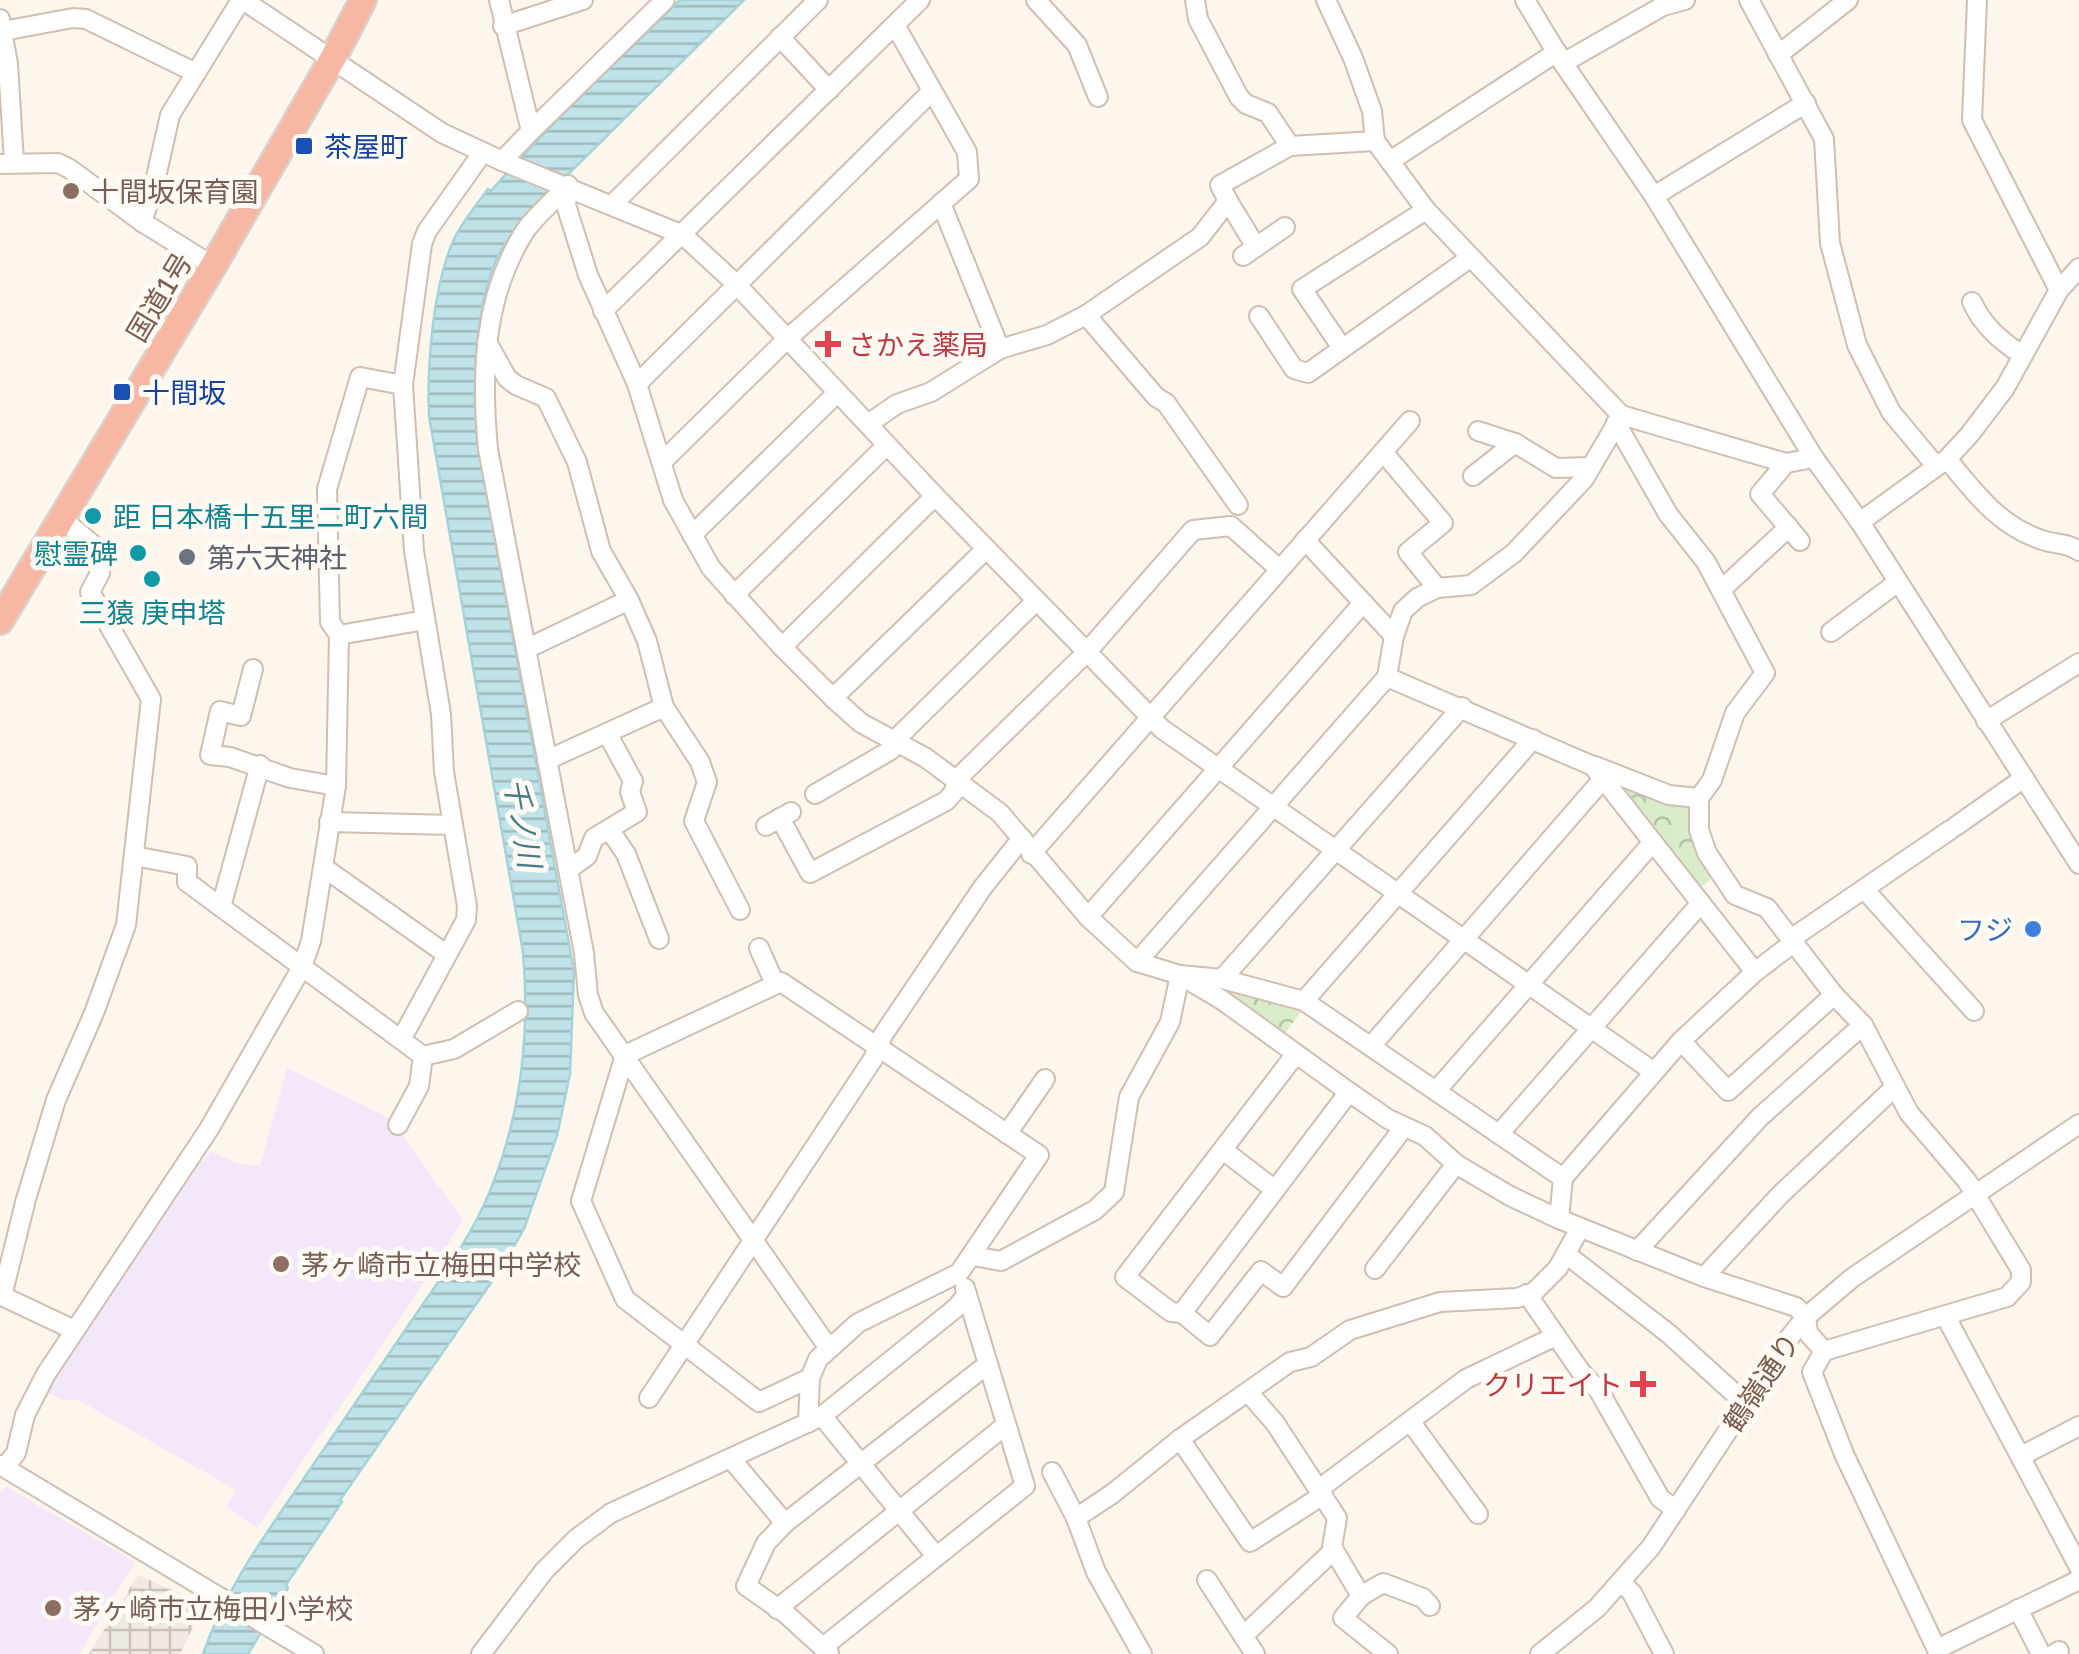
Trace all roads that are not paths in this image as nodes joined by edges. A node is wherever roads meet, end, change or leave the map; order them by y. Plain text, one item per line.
1 (242, 0) edge
2 (363, 0) edge
3 (499, 0) edge
4 (582, 0) edge
5 (665, 0) edge
6 (818, 0) edge
7 (920, 0) edge
8 (1036, 0) edge
9 (1195, 0) edge
10 (1326, 0) edge
11 (1525, 0) edge
12 (1685, 0) edge
13 (1749, 0) edge
14 (1848, 0) edge
15 (1977, 0) edge
16 (1, 25) edge
17 (895, 25) junction
18 (503, 26) junction
19 (780, 37) junction
20 (1778, 56) junction
21 (333, 58) junction
22 (1560, 58) junction
23 (196, 73) junction
24 (829, 90) junction
25 (932, 91) junction
26 (1098, 96) dead end
27 (1806, 103) junction
28 (531, 131) junction
29 (1375, 141) junction
30 (1290, 146) junction
31 (483, 152) junction
32 (502, 161) junction
33 (1390, 161) junction
34 (7, 162) edge
35 (568, 186) junction
36 (1654, 196) junction
37 (1228, 201) junction
38 (941, 202) junction
39 (613, 204) junction
40 (1426, 210) junction
41 (142, 222) junction
42 (1285, 227) dead end
43 (683, 235) junction
44 (1470, 258) junction
45 (213, 266) junction
46 (2072, 280) edge
47 (736, 284) junction
48 (1972, 302) dead end
49 (603, 311) junction
50 (1086, 316) junction
51 (1259, 316) dead end
52 (787, 338) junction
53 (487, 342) junction
54 (1000, 348) junction
55 (1342, 348) junction
56 (2022, 355) junction
57 (637, 384) junction
58 (403, 385) junction
59 (837, 393) junction
60 (1619, 419) junction
61 (1410, 421) dead end
62 (868, 424) junction
63 (1478, 432) dead end
64 (1515, 443) junction
65 (887, 445) junction
66 (1383, 452) junction
67 (1814, 458) junction
68 (662, 461) junction
69 (1941, 462) junction
70 (1786, 463) junction
71 (1591, 467) junction
72 (1474, 476) dead end
73 (935, 496) junction
74 (1238, 505) dead end
75 (61, 518) junction
76 (1860, 522) junction
77 (692, 535) junction
78 (1305, 540) junction
79 (986, 549) junction
80 (2079, 551) edge
81 (1279, 569) junction
82 (1898, 582) junction
83 (1436, 588) junction
84 (1720, 590) junction
85 (734, 595) junction
86 (630, 600) junction
87 (1036, 601) junction
88 (1363, 603) junction
89 (425, 620) junction
90 (0, 621) edge
91 (1831, 632) dead end
92 (339, 634) junction
93 (1394, 636) junction
94 (782, 648) junction
95 (526, 650) junction
96 (1086, 654) junction
97 (2079, 662) edge
98 (253, 669) dead end
99 (1387, 677) junction
100 (833, 698) junction
101 (664, 706) junction
102 (1462, 707) junction
103 (1149, 718) junction
104 (1986, 721) junction
105 (607, 732) junction
106 (1533, 739) junction
107 (894, 741) junction
108 (547, 760) junction
109 (260, 764) junction
110 (1217, 768) junction
111 (1598, 772) junction
112 (2024, 778) junction
113 (956, 780) junction
114 (336, 786) junction
115 (815, 794) dead end
116 (1699, 798) junction
117 (1272, 807) junction
118 (779, 819) dead end
119 (329, 822) junction
120 (453, 825) junction
121 (610, 829) junction
122 (1653, 842) junction
123 (1026, 846) junction
124 (1334, 850) junction
125 (134, 856) junction
126 (2079, 864) edge
127 (323, 867) junction
128 (569, 869) junction
129 (1864, 889) junction
130 (1397, 895) junction
131 (1701, 903) junction
132 (221, 907) junction
133 (740, 910) dead end
134 (1088, 917) junction
135 (659, 939) dead end
136 (1461, 940) junction
137 (1793, 943) junction
138 (759, 948) dead end
139 (446, 954) junction
140 (1136, 962) junction
141 (302, 967) junction
142 (1755, 972) junction
143 (1180, 976) junction
144 (1222, 979) junction
145 (775, 984) junction
146 (1528, 984) junction
147 (1834, 995) junction
148 (1304, 1001) junction
149 (518, 1011) dead end
150 (1974, 1011) dead end
151 (1863, 1025) junction
152 (1590, 1029) junction
153 (402, 1038) junction
154 (1680, 1041) junction
155 (1372, 1045) junction
156 (880, 1048) junction
157 (625, 1055) junction
158 (422, 1056) junction
159 (1295, 1056) junction
160 (1654, 1072) junction
161 (1045, 1079) dead end
162 (1895, 1087) junction
163 (1436, 1091) junction
164 (1349, 1092) junction
165 (2079, 1124) edge
166 (398, 1126) dead end
167 (1404, 1127) junction
168 (1008, 1134) junction
169 (1499, 1134) junction
170 (1223, 1150) junction
171 (1456, 1164) junction
172 (1562, 1178) junction
173 (1275, 1190) junction
174 (1976, 1195) junction
175 (1559, 1220) junction
176 (1580, 1228) junction
177 (754, 1238) junction
178 (1637, 1250) junction
179 (1566, 1254) junction
180 (973, 1256) junction
181 (1375, 1269) dead end
182 (958, 1273) junction
183 (1704, 1277) junction
184 (967, 1294) junction
185 (1527, 1294) junction
186 (1182, 1313) junction
187 (1946, 1317) junction
188 (1806, 1318) junction
189 (74, 1330) junction
190 (1556, 1336) junction
191 (684, 1344) junction
192 (828, 1347) junction
193 (1824, 1350) junction
194 (988, 1364) junction
195 (810, 1378) junction
196 (1248, 1392) junction
197 (649, 1398) dead end
198 (1746, 1404) junction
199 (815, 1419) junction
200 (1410, 1421) junction
201 (1006, 1424) junction
202 (2079, 1426) edge
203 (1180, 1440) junction
204 (2020, 1456) junction
205 (732, 1460) junction
206 (860, 1463) junction
207 (3, 1466) edge
208 (1052, 1472) dead end
209 (1321, 1492) junction
210 (898, 1510) junction
211 (1676, 1510) junction
212 (1478, 1514) dead end
213 (1076, 1518) junction
214 (785, 1522) junction
215 (1334, 1550) junction
216 (936, 1556) junction
217 (2079, 1567) edge
218 (1207, 1580) dead end
219 (2079, 1580) edge
220 (1621, 1582) junction
221 (1361, 1596) junction
222 (1430, 1606) dead end
223 (777, 1610) junction
224 (2018, 1610) junction
225 (1244, 1636) junction
226 (827, 1650) edge
227 (1938, 1652) edge
228 (2051, 1653) edge
229 (314, 1654) edge
230 (481, 1654) edge
231 (1142, 1654) edge
232 (1255, 1654) edge
233 (1388, 1654) edge
234 (1540, 1654) edge
235 (1664, 1654) edge

1 - 21 street
1 - 23 street
2 - 21 highway, 国道1号
3 - 18 street
4 - 18 street
5 - 28 street
6 - 19 street
7 - 17 street
8 - 26 street
9 - 30 street
10 - 29 street
11 - 22 street
12 - 22 street
13 - 20 street
14 - 20 street
15 - 46 street
16 - 23 street
16 - 34 street
17 - 24 street
17 - 25 street
18 - 28 street
19 - 24 street
19 - 39 street
20 - 27 street
21 - 31 street
21 - 45 highway, 国道1号
22 - 33 street
22 - 36 street
23 - 41 street
24 - 43 street
25 - 38 street
25 - 47 street
27 - 36 street
27 - 69 street
28 - 32 street
29 - 30 street
29 - 33 street
30 - 37 street
31 - 32 street
31 - 58 street
32 - 35 street
33 - 40 street
34 - 41 street
35 - 39 street
35 - 49 street
35 - 53 street
36 - 67 street
37 - 42 street
37 - 50 street
38 - 52 street
38 - 54 street
39 - 43 street
40 - 44 street
40 - 55 street
41 - 45 street
43 - 47 street
43 - 49 street
44 - 55 street
44 - 60 street
45 - 75 highway, 国道1号
46 - 56 street
47 - 52 street
47 - 57 street
48 - 56 street
49 - 57 street
50 - 54 street
50 - 74 street
51 - 55 street
52 - 59 street
52 - 68 street
53 - 86 street
53 - 95 street
54 - 62 street
56 - 69 street
57 - 68 street
58 - 89 street
58 - 92 street
59 - 62 street
59 - 77 street
60 - 70 street
60 - 71 street
60 - 84 street
61 - 66 street
62 - 65 street
63 - 64 street
64 - 71 street
64 - 72 street
65 - 73 street
65 - 85 street
66 - 78 street
66 - 83 street
67 - 70 street
67 - 76 street
68 - 77 street
69 - 76 street
69 - 80 street
70 - 84 street
71 - 83 street
73 - 79 street
73 - 94 street
75 - 90 highway, 国道1号
75 - 125 street
76 - 82 street
77 - 85 street
78 - 81 street
78 - 88 street
79 - 87 street
79 - 100 street
81 - 96 street
81 - 103 street
82 - 91 street
82 - 104 street
83 - 93 street
84 - 116 street
85 - 94 street
86 - 95 street
86 - 101 street
87 - 96 street
87 - 107 street
88 - 93 street
88 - 110 street
89 - 92 street
89 - 120 street
92 - 114 street
93 - 99 street
94 - 100 street
95 - 108 street
96 - 103 street
96 - 113 street
97 - 104 street
98 - 109 street
99 - 102 street
99 - 117 street
100 - 107 street
101 - 105 street
101 - 133 street
102 - 106 street
102 - 124 street
103 - 110 street
103 - 123 street
104 - 112 street
105 - 108 street
105 - 121 street
106 - 111 street
106 - 130 street
107 - 113 street
107 - 115 street
108 - 128 street
109 - 114 street
109 - 132 street
110 - 117 street
110 - 134 street
111 - 116 street
111 - 122 street
111 - 136 street
112 - 126 street
112 - 129 street
113 - 118 street
113 - 123 street
114 - 119 street
116 - 137 street
117 - 124 street
117 - 140 street
119 - 120 street
119 - 127 street
120 - 139 street
121 - 128 street
121 - 135 street
122 - 131 street
122 - 146 street
123 - 134 street
123 - 156 street
124 - 130 street
124 - 144 street
125 - 132 street
125 - 189 street
127 - 139 street
127 - 141 street
128 - 157 street
129 - 137 street
129 - 150 street
130 - 136 street
130 - 148 street
131 - 142 street
131 - 152 street
132 - 141 street
134 - 140 street
136 - 146 street
136 - 155 street
137 - 142 street
137 - 147 street
138 - 145 street
139 - 153 street
140 - 143 street
141 - 153 street
141 - 189 street
142 - 154 street
143 - 144 street
143 - 159 street
143 - 180 street
144 - 148 street
145 - 156 street
145 - 157 street
146 - 152 street
146 - 163 street
147 - 151 street
147 - 154 street
148 - 155 street
149 - 158 street
151 - 162 street
151 - 178 street
152 - 160 street
152 - 169 street
153 - 158 street
154 - 160 street
155 - 163 street
156 - 168 street
156 - 177 street
157 - 177 street
157 - 191 street
158 - 166 street
159 - 164 street
159 - 170 street
160 - 172 street
161 - 168 street
162 - 174 street
162 - 183 street
163 - 169 street
164 - 167 street
164 - 173 street
165 - 174 street, 鶴嶺通り
167 - 171 street
167 - 186 street
168 - 180 street
169 - 172 street
170 - 173 street
170 - 186 street
171 - 175 street
171 - 181 street
172 - 175 street
173 - 186 street
174 - 187 street
174 - 188 street, 鶴嶺通り
175 - 176 street
176 - 178 street
176 - 179 street
177 - 191 street
177 - 192 street
178 - 183 street
179 - 185 street
179 - 198 street
180 - 182 street
182 - 184 street
182 - 192 street
183 - 188 street
184 - 194 street
184 - 199 street
185 - 190 street
185 - 196 street
187 - 193 street
187 - 204 street
188 - 193 street
188 - 198 street, 鶴嶺通り
189 - 207 street
190 - 200 street
190 - 211 street
191 - 195 street
191 - 197 street
192 - 195 street
193 - 227 street
194 - 201 street
194 - 206 street
195 - 199 street
196 - 203 street
196 - 209 street
198 - 211 street, 鶴嶺通り
199 - 205 street
199 - 206 street
200 - 209 street
200 - 212 street
201 - 210 street
201 - 216 street
202 - 204 street
203 - 209 street
203 - 213 street
204 - 217 street
205 - 214 street
205 - 230 street
206 - 210 street
206 - 214 street
207 - 229 street
208 - 213 street
209 - 215 street
210 - 216 street
210 - 223 street
211 - 220 street, 鶴嶺通り
213 - 231 street
214 - 223 street
215 - 221 street
215 - 225 street
216 - 226 street
218 - 225 street
219 - 224 street
220 - 234 street, 鶴嶺通り
220 - 235 street
221 - 222 street
221 - 233 street
223 - 226 street
224 - 227 street
224 - 228 street
225 - 232 street

